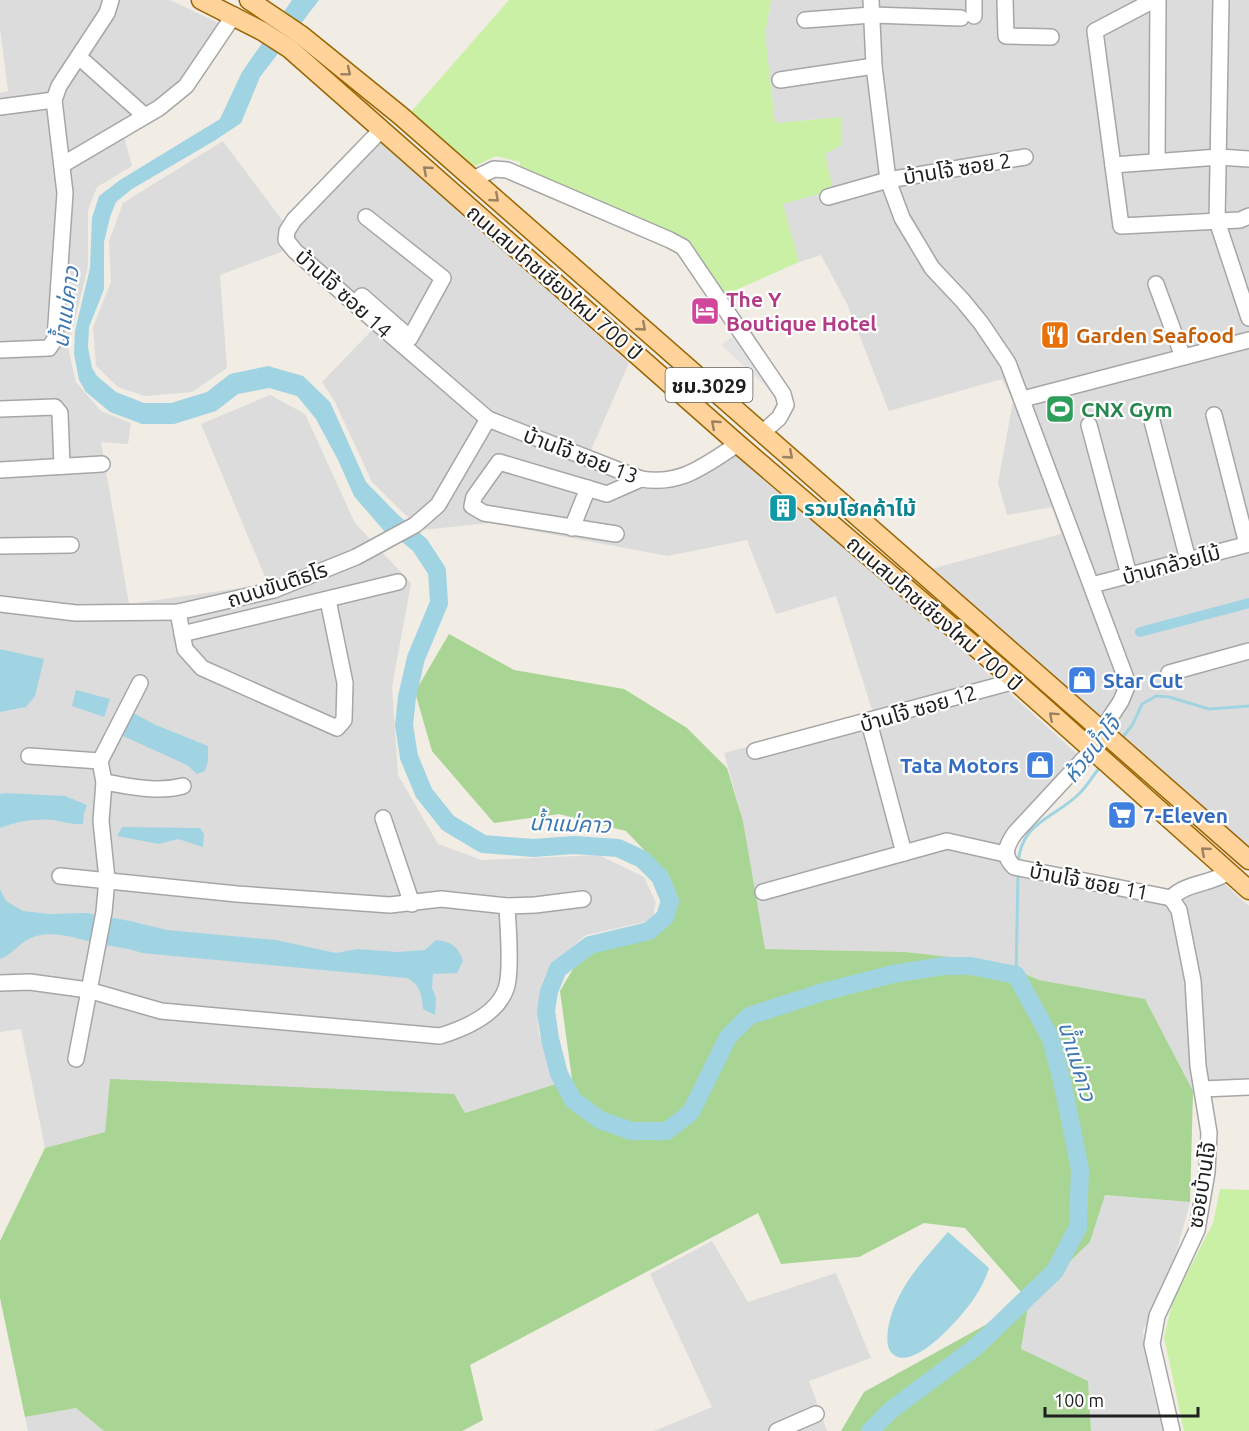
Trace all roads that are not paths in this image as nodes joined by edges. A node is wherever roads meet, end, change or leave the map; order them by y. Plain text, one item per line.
1 (111, 0) edge
2 (201, 0) edge
3 (249, 0) edge
4 (974, 0) edge
5 (1005, 0) edge
6 (1156, 0) edge
7 (1221, 0) edge
8 (872, 8) edge
9 (234, 15) junction
10 (805, 20) dead end
11 (267, 23) junction
12 (1051, 37) dead end
13 (296, 42) junction
14 (79, 57) junction
15 (874, 66) junction
16 (780, 80) dead end
17 (54, 100) junction
18 (0, 106) edge
19 (145, 116) junction
20 (381, 130) junction
21 (1025, 157) dead end
22 (1219, 157) junction
23 (1249, 159) edge
24 (1157, 161) junction
25 (62, 165) junction
26 (1113, 165) junction
27 (473, 179) junction
28 (888, 180) junction
29 (828, 197) dead end
30 (366, 216) dead end
31 (1249, 216) edge
32 (1217, 221) junction
33 (1156, 284) dead end
34 (355, 304) junction
35 (1249, 318) edge
36 (1249, 340) edge
37 (0, 350) edge
38 (1183, 357) junction
39 (1023, 399) junction
40 (0, 409) edge
41 (1214, 415) dead end
42 (1151, 417) dead end
43 (488, 419) junction
44 (1089, 425) dead end
45 (763, 432) junction
46 (738, 444) junction
47 (102, 464) dead end
48 (62, 466) junction
49 (0, 470) edge
50 (641, 479) junction
51 (588, 488) junction
52 (572, 528) junction
53 (616, 534) dead end
54 (1248, 544) edge
55 (71, 545) dead end
56 (0, 546) edge
57 (1188, 560) junction
58 (1129, 575) junction
59 (398, 582) dead end
60 (1092, 585) junction
61 (328, 600) junction
62 (0, 604) edge
63 (178, 612) junction
64 (182, 634) junction
65 (1249, 651) edge
66 (1169, 674) dead end
67 (1015, 681) junction
68 (140, 683) dead end
69 (869, 722) junction
70 (1107, 735) junction
71 (755, 751) dead end
72 (1094, 753) junction
73 (29, 756) dead end
74 (100, 761) junction
75 (104, 782) junction
76 (183, 786) dead end
77 (383, 818) dead end
78 (904, 853) junction
79 (1249, 860) edge
80 (1015, 863) junction
81 (1229, 872) junction
82 (60, 876) dead end
83 (107, 879) junction
84 (1249, 890) edge
85 (763, 892) dead end
86 (1171, 898) junction
87 (583, 899) dead end
88 (412, 904) junction
89 (507, 906) junction
90 (0, 983) edge
91 (88, 990) junction
92 (76, 1059) dead end
93 (1249, 1087) edge
94 (1203, 1089) junction
95 (816, 1414) dead end
96 (777, 1431) edge
97 (1172, 1431) edge

1 - 14 street
2 - 9 main road, ถนนสมโภชเชียงใหม่ 700 ปี / ชม.3029
3 - 11 main road, ถนนสมโภชเชียงใหม่ 700 ปี / ชม.3029
4 - 8 street
5 - 12 street
6 - 24 street
6 - 26 street
7 - 22 street
8 - 10 street
8 - 15 street
9 - 11 main road, ถนนสมโภชเชียงใหม่ 700 ปี / ชม.3029
9 - 19 street
11 - 13 main road, ถนนสมโภชเชียงใหม่ 700 ปี / ชม.3029
13 - 20 main road, ถนนสมโภชเชียงใหม่ 700 ปี / ชม.3029
13 -> 27 main road, ถนนสมโภชเชียงใหม่ 700 ปี / ชม.3029
14 - 17 street
14 - 19 street
15 - 16 street
15 - 28 street
17 - 18 street
17 - 25 street
19 - 25 street
20 - 34 street, บ้านโจ้ ซอย 14
46 -> 20 main road, ถนนสมโภชเชียงใหม่ 700 ปี / ชม.3029
21 - 28 street, บ้านโจ้ ซอย 2
22 - 23 street
22 - 24 street
22 - 32 street
24 - 26 street
25 - 37 street
26 - 32 street
27 -> 45 main road, ถนนสมโภชเชียงใหม่ 700 ปี / ชม.3029
27 - 45 street
28 - 29 street, บ้านโจ้ ซอย 2
28 - 39 street
30 - 34 street
31 - 32 street
32 - 35 street
33 - 38 street
34 - 43 street, บ้านโจ้ ซอย 14
36 - 38 street
38 - 39 street
39 - 60 street
40 - 48 street
41 - 54 street
42 - 57 street
43 - 50 street, บ้านโจ้ ซอย 13
43 - 63 street, ถนนขันติธโร
44 - 58 street
45 -> 70 main road, ถนนสมโภชเชียงใหม่ 700 ปี / ชม.3029
46 - 50 street, บ้านโจ้ ซอย 13
46 - 67 main road, ถนนสมโภชเชียงใหม่ 700 ปี / ชม.3029
47 - 48 street
48 - 49 street
50 - 51 street
51 - 52 street
51 - 52 street
52 - 53 street
54 - 57 street, บ้านกล้วยไม้
55 - 56 street
57 - 58 street, บ้านกล้วยไม้
58 - 60 street, บ้านกล้วยไม้
59 - 61 street
60 - 70 street
61 - 64 street
61 - 64 street
62 - 63 street, ถนนขันติธโร
63 - 64 street
65 - 66 street
67 - 69 street, บ้านโจ้ ซอย 12
72 -> 67 main road, ถนนสมโภชเชียงใหม่ 700 ปี / ชม.3029
68 - 74 street
69 - 71 street, บ้านโจ้ ซอย 12
69 - 78 street
70 - 79 main road, ถนนสมโภชเชียงใหม่ 700 ปี / ชม.3029
72 - 80 street, บ้านโจ้ ซอย 11
81 -> 72 main road, ถนนสมโภชเชียงใหม่ 700 ปี / ชม.3029
73 - 74 street
74 - 75 street
75 - 76 street
75 - 83 street
77 - 88 street
78 - 80 street
78 - 85 street
80 - 86 street, บ้านโจ้ ซอย 11
81 - 84 main road, ถนนสมโภชเชียงใหม่ 700 ปี / ชม.3029
81 - 86 street
82 - 83 street
83 - 88 street
83 - 91 street
86 - 94 street, ซอยบ้านโจ้
87 - 89 street
88 - 89 street
89 - 91 street
90 - 91 street
91 - 92 street
93 - 94 street
94 - 97 street, ซอยบ้านโจ้
95 - 96 street

